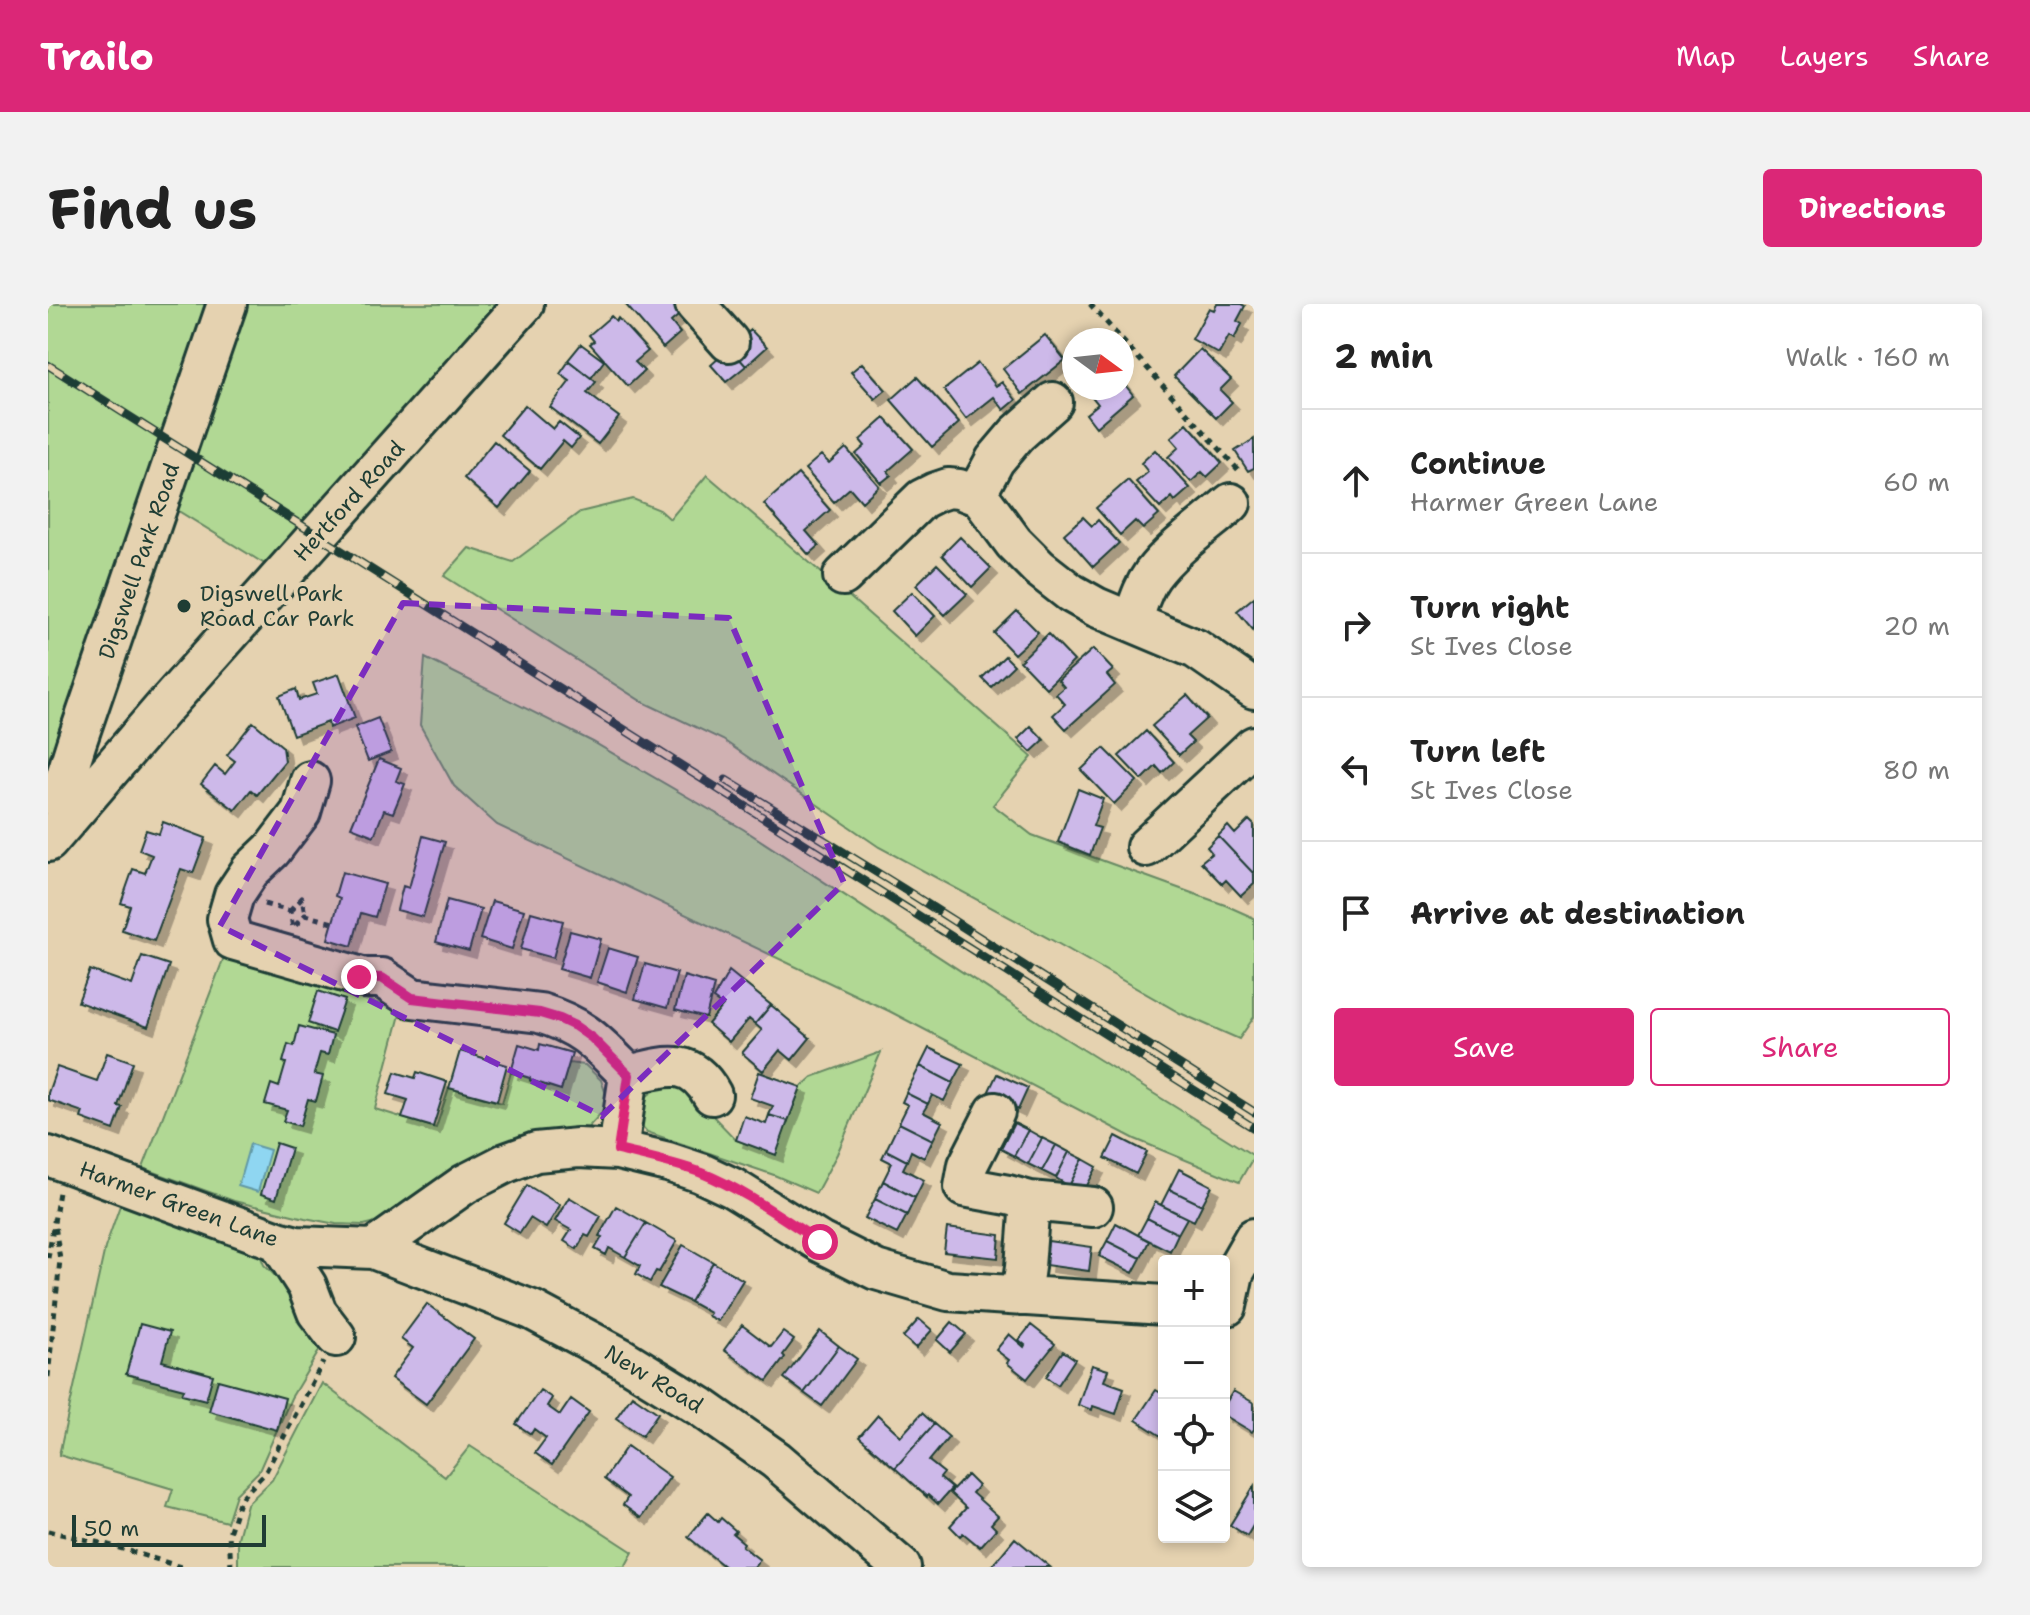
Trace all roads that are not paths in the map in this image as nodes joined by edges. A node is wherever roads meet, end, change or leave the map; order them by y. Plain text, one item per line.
1 (227, 304) edge
2 (524, 304) edge
3 (695, 304) edge
4 (729, 342) dead end
5 (1053, 402) dead end
6 (1237, 490) road end
7 (976, 495) junction
8 (843, 576) dead end
9 (1132, 621) junction
10 (1254, 689) edge
11 (62, 738) edge
12 (1254, 746) edge
13 (310, 781) dead end
14 (58, 830) edge
15 (1146, 847) dead end
16 (629, 1075) junction
17 (712, 1095) dead end
18 (995, 1112) dead end
19 (618, 1150) junction
20 (48, 1156) edge
21 (1030, 1201) junction
22 (1093, 1207) dead end
23 (1254, 1238) edge
24 (278, 1241) junction
25 (373, 1249) junction
26 (1021, 1296) junction
27 (1158, 1305) edge
28 (1235, 1307) edge
29 (336, 1337) road end
30 (901, 1567) edge

1 - 11 street, Digswell Park Road
2 - 14 street, Hertford Road
3 - 4 street
5 - 7 street
6 - 9 street
7 - 8 street
7 - 9 street
9 - 10 street
11 - 14 street, Digswell Park Road
12 - 15 street
13 - 16 street
16 - 17 street
16 - 19 street
18 - 21 street
19 - 25 street
19 - 26 street
20 - 24 street, Harmer Green Lane
21 - 22 street
21 - 26 street
23 - 28 street
24 - 25 street, Harmer Green Lane
24 - 29 street
25 - 30 street, New Road
26 - 27 street

